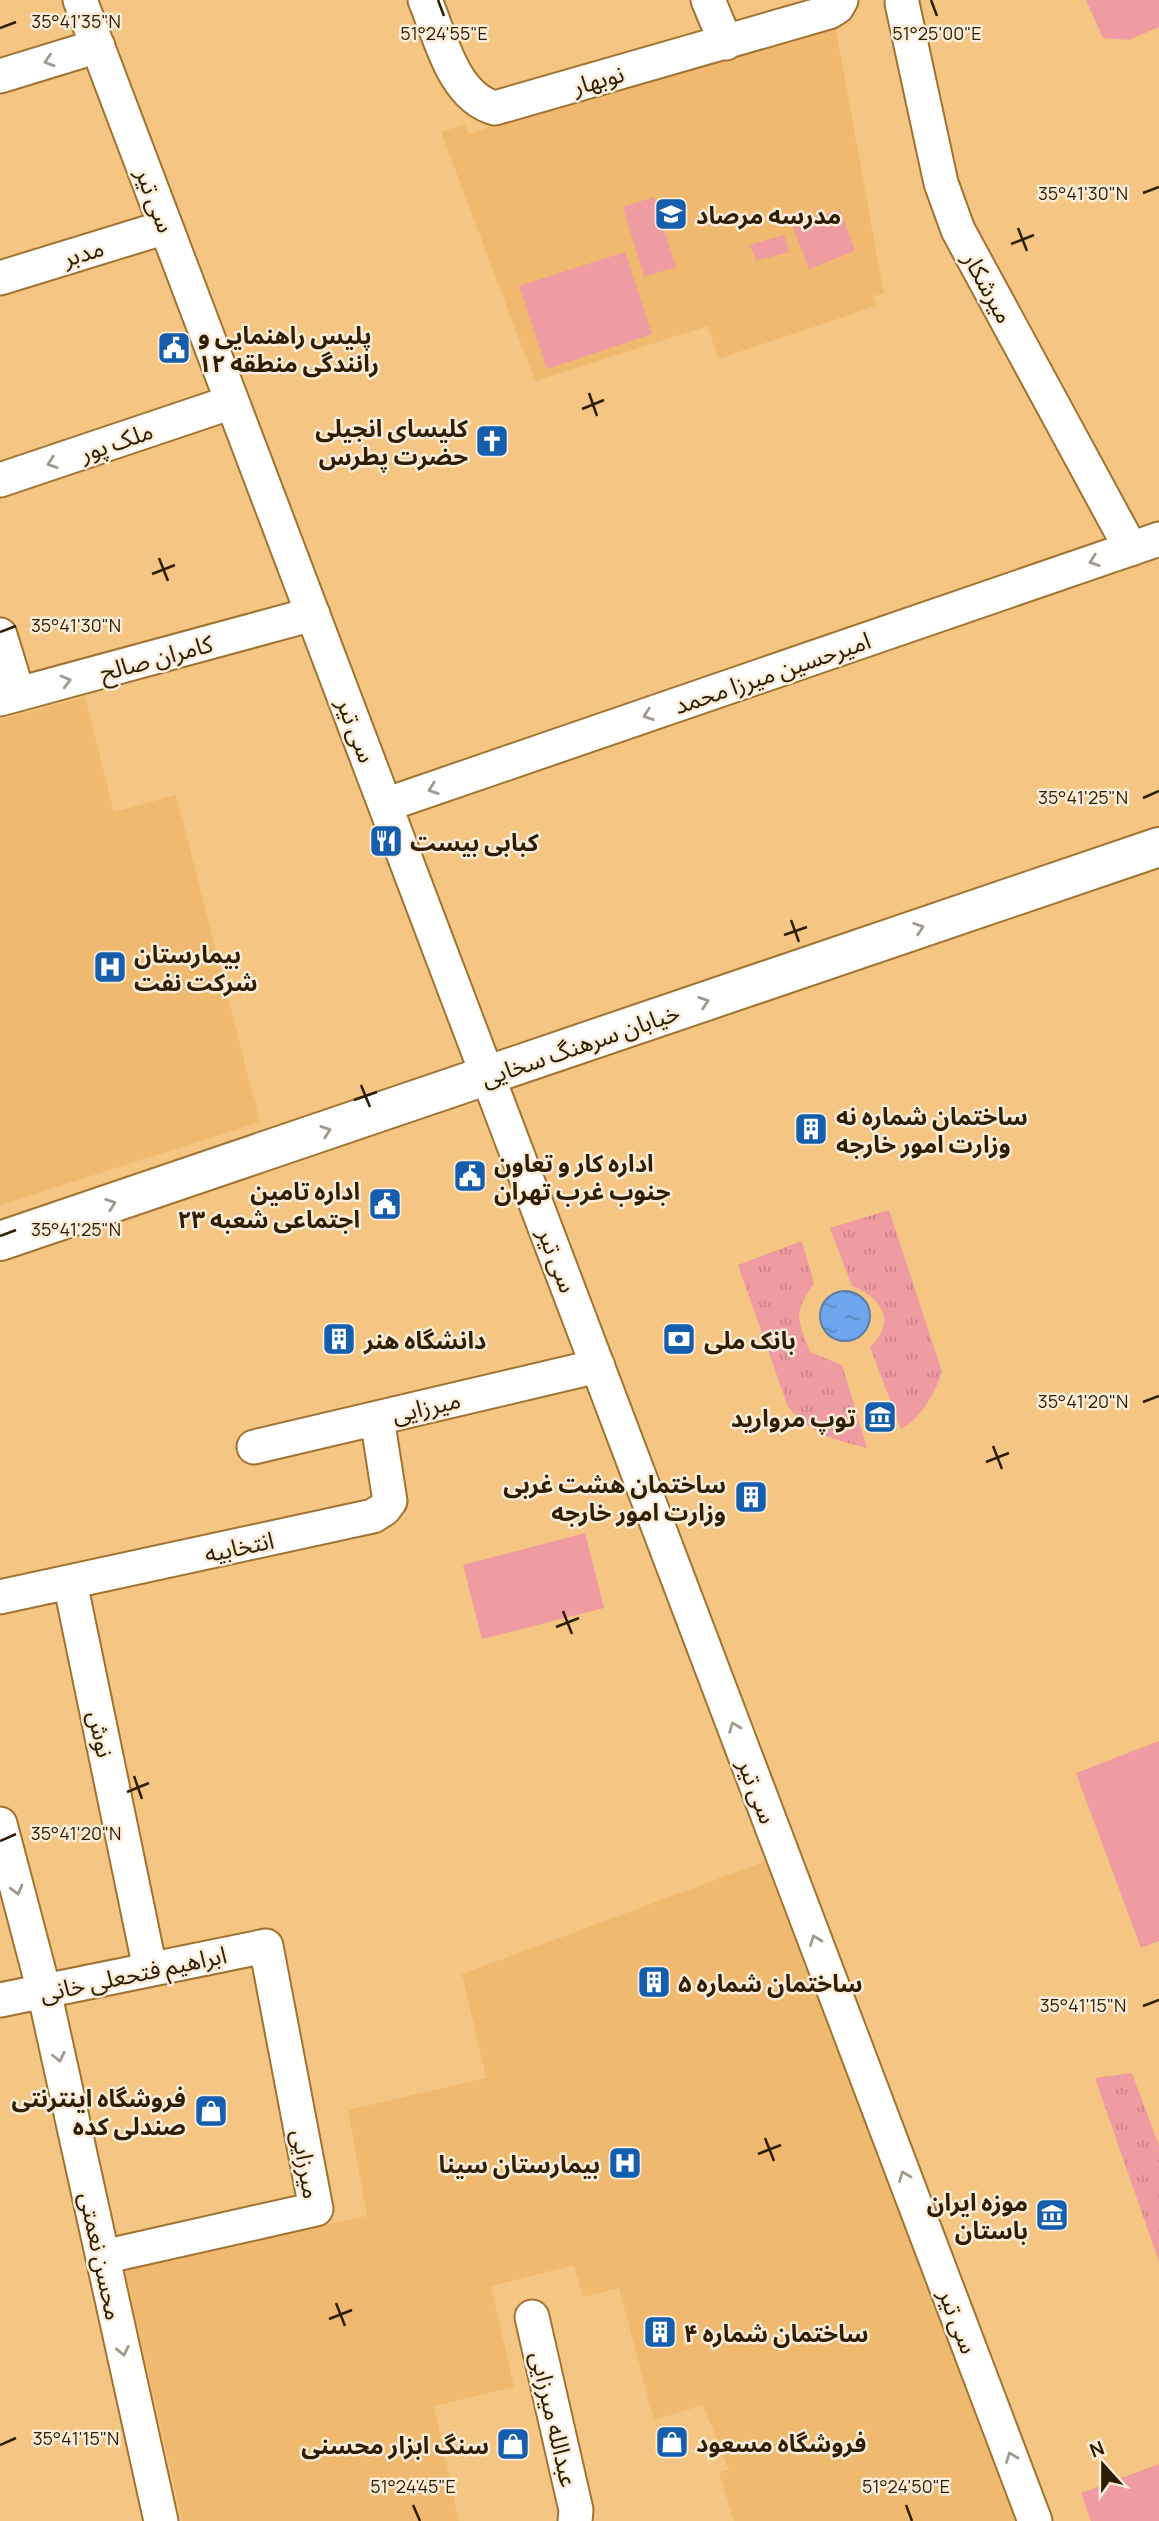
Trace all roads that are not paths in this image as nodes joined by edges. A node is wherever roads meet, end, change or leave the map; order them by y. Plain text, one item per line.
1 (80, 0) edge
2 (425, 0) edge
3 (708, 0) edge
4 (902, 3) dead end
5 (835, 6) edge
6 (726, 43) junction
7 (98, 46) junction
8 (0, 76) edge
9 (166, 227) junction
10 (0, 278) edge
11 (232, 402) junction
12 (0, 480) edge
13 (1145, 544) edge
14 (313, 614) junction
15 (0, 635) edge
16 (9, 696) edge
17 (385, 806) junction
18 (1159, 847) edge
19 (488, 1076) junction
20 (0, 1241) edge
21 (598, 1366) junction
22 (377, 1418) junction
23 (254, 1447) dead end
24 (70, 1582) junction
25 (0, 1597) edge
26 (0, 1824) edge
27 (266, 1945) joint
28 (150, 1969) junction
29 (44, 1991) junction
30 (0, 2000) edge
31 (103, 2257) junction
32 (533, 2317) dead end
33 (161, 2521) edge
34 (575, 2521) edge
35 (1035, 2521) edge

1 - 7 street, سی تیر
2 - 6 street, نوبهار
3 - 6 street
4 - 13 street, میرشکار
5 - 6 street, نوبهار
7 -> 8 street
7 - 9 street, سی تیر
9 - 10 street, مدبر
9 - 11 street, سی تیر
11 -> 12 street, ملک پور
11 - 14 street, سی تیر
13 -> 17 street, امیرحسین میرزا محمد
16 -> 14 street, کامران صالح
14 - 17 street, سی تیر
15 - 16 street
17 - 19 street, سی تیر
19 -> 18 main road, خیابان سرهنگ سخایی
20 -> 19 main road, خیابان سرهنگ سخایی
19 - 21 street, سی تیر
21 - 22 street, میرزایی
35 -> 21 street, سی تیر
22 - 23 street, میرزایی
22 - 24 street, انتخابیه
24 - 25 street, انتخابیه
24 - 28 street, نوش
26 -> 29 street, محسن نعمتی
27 - 28 street, ابراهیم فتحعلی خانی
27 - 31 street, میرزایی
28 - 29 street, ابراهیم فتحعلی خانی
29 - 30 street, ابراهیم فتحعلی خانی
29 -> 31 street, محسن نعمتی
31 -> 33 street, محسن نعمتی
32 - 34 street, عبدالله میرزایی

